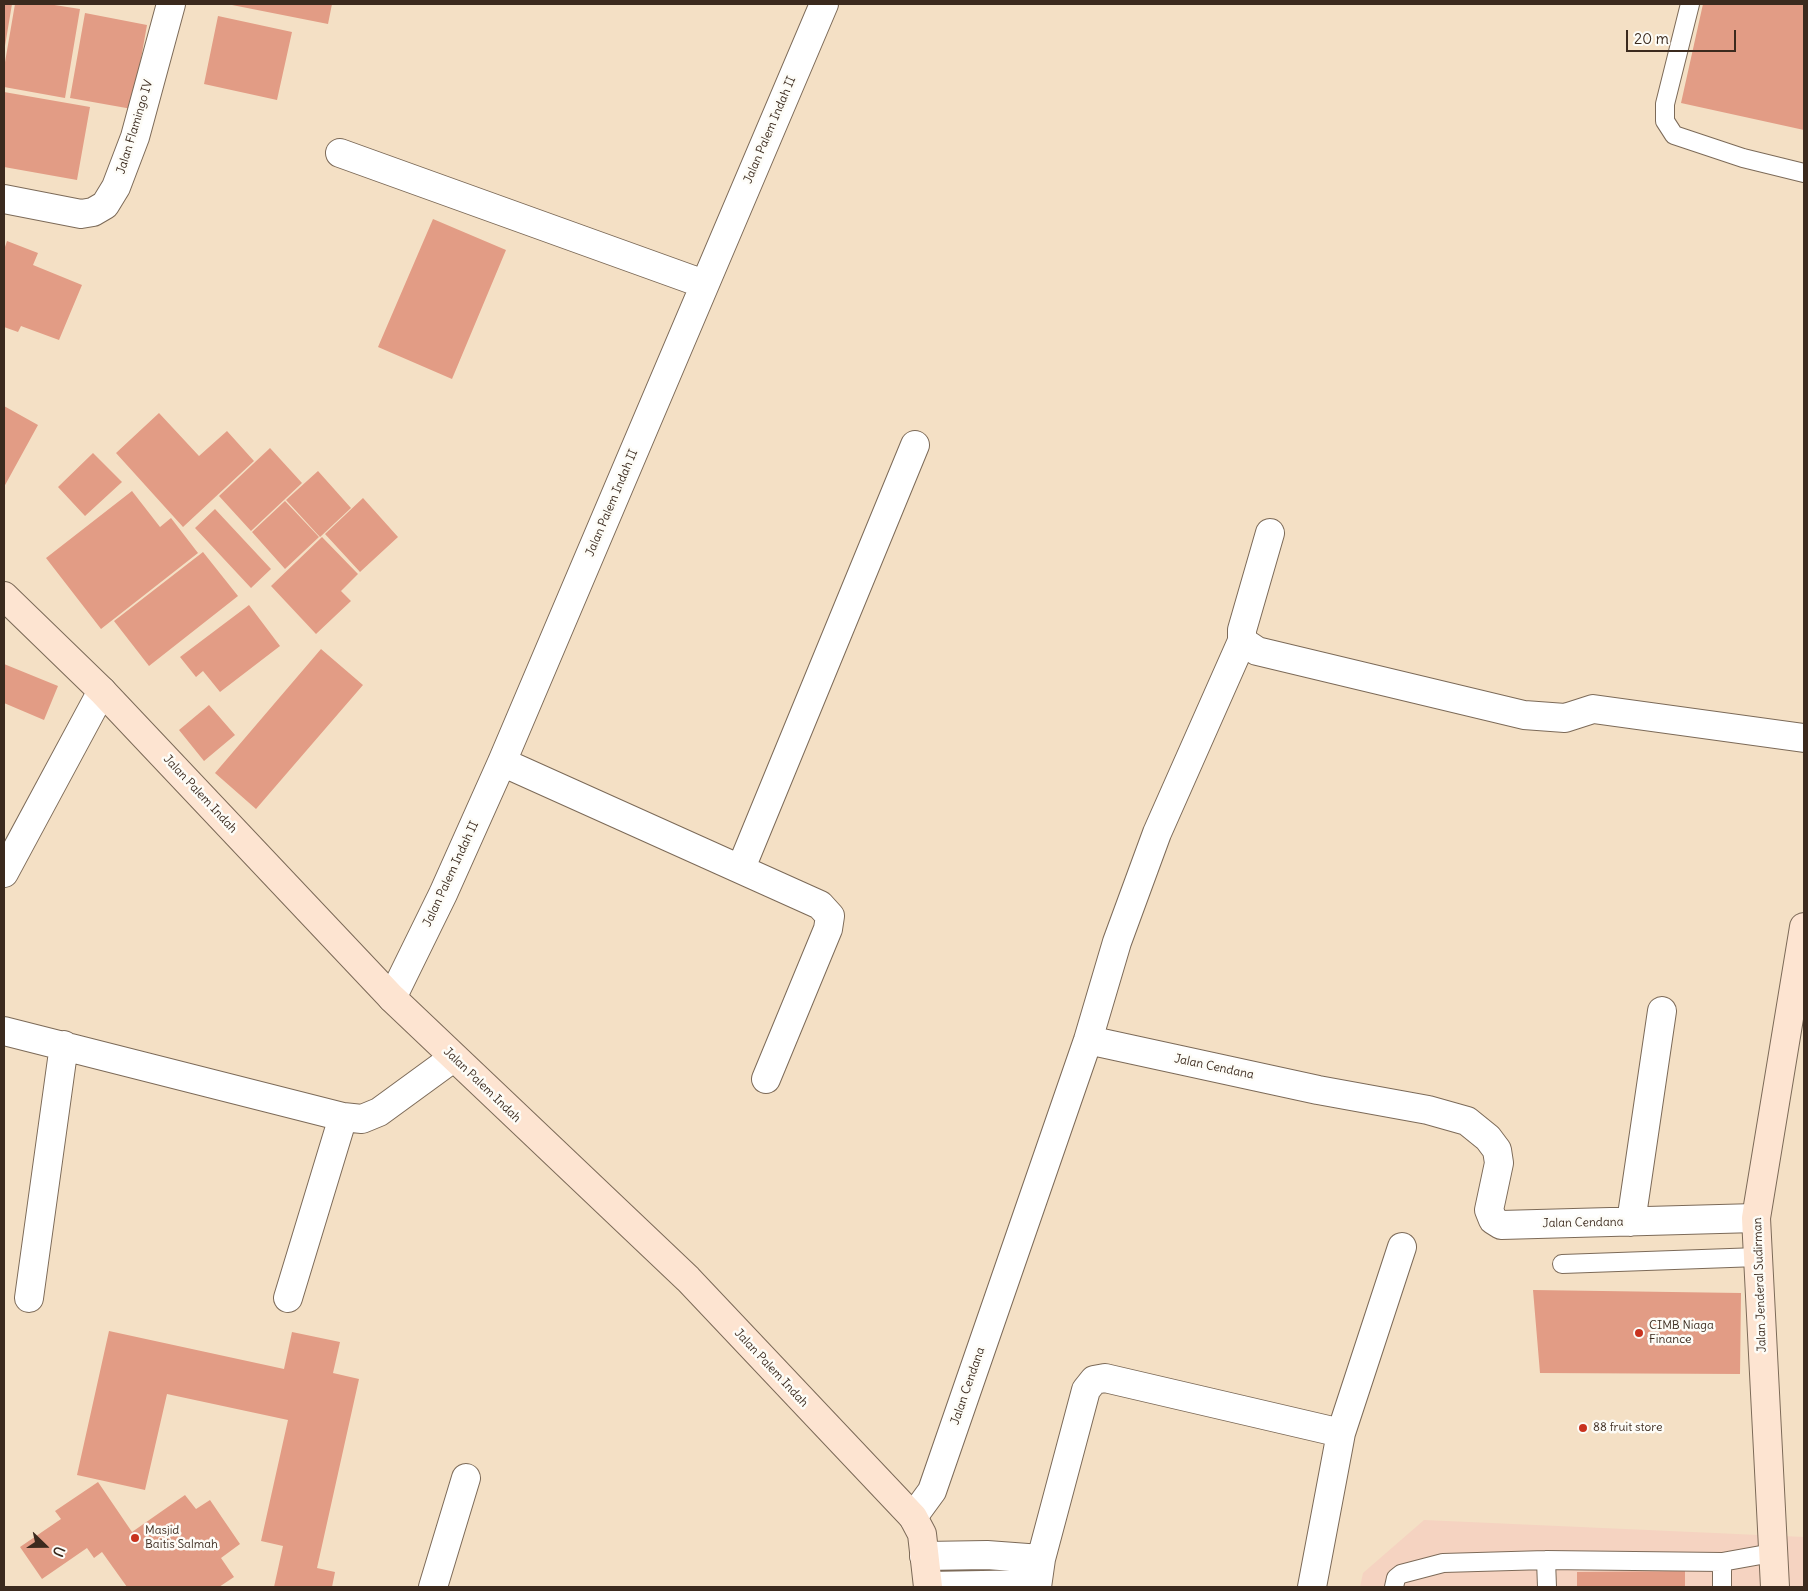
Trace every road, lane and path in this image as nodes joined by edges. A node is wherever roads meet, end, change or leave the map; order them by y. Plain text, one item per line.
1 (171, 4) edge
2 (824, 4) edge
3 (1690, 4) edge
4 (340, 153) dead end
5 (1804, 173) edge
6 (4, 199) edge
7 (704, 284) junction
8 (915, 445) dead end
9 (1270, 533) dead end
10 (4, 596) edge
11 (1242, 641) junction
12 (102, 691) junction
13 (1804, 738) edge
14 (502, 762) junction
15 (741, 868) junction
16 (4, 873) edge
17 (1804, 927) edge
18 (392, 998) junction
19 (1662, 1011) dead end
20 (4, 1031) edge
21 (1088, 1040) junction
22 (64, 1045) junction
23 (453, 1058) junction
24 (766, 1079) dead end
25 (343, 1117) junction
26 (1756, 1218) junction
27 (1631, 1222) junction
28 (1402, 1247) dead end
29 (1758, 1257) junction
30 (1562, 1264) dead end
31 (29, 1298) dead end
32 (288, 1298) dead end
33 (1341, 1433) junction
34 (466, 1478) dead end
35 (913, 1517) junction
36 (1772, 1553) junction
37 (924, 1556) junction
38 (1546, 1560) junction
39 (1722, 1562) junction
40 (1038, 1577) edge
41 (928, 1586) edge
42 (433, 1587) edge
43 (1312, 1587) edge
44 (1394, 1587) edge
45 (1547, 1587) edge
46 (1722, 1587) edge
47 (1775, 1587) edge

1 - 6 street, Jalan Flamingo IV
2 - 7 street, Jalan Palem Indah II
3 - 5 lane
4 - 7 street
7 - 14 street, Jalan Palem Indah II
8 - 15 street
9 - 11 street
10 - 12 street, Jalan Palem Indah
11 - 13 street
11 - 21 street
12 - 16 street
12 - 18 street, Jalan Palem Indah
14 - 15 street
14 - 18 street, Jalan Palem Indah II
15 - 24 street
17 - 26 street, Jalan Jenderal Sudirman
18 - 23 street, Jalan Palem Indah
19 - 27 street
20 - 22 street
21 - 27 street, Jalan Cendana
21 - 35 street, Jalan Cendana
22 - 25 street
22 - 31 street
23 - 25 street
23 - 35 street, Jalan Palem Indah
25 - 32 street
26 - 27 street, Jalan Cendana
26 - 29 street, Jalan Jenderal Sudirman
28 - 33 street
29 - 30 lane
29 - 36 street, Jalan Jenderal Sudirman
33 - 40 street
33 - 43 street
34 - 42 street
35 - 37 street, Jalan Palem Indah
36 - 39 lane
36 - 47 street, Jalan Jenderal Sudirman
37 - 40 street
37 - 41 street, Jalan Palem Indah
38 - 39 lane
38 - 44 lane
38 - 45 lane
39 - 46 lane
40 - 41 street

